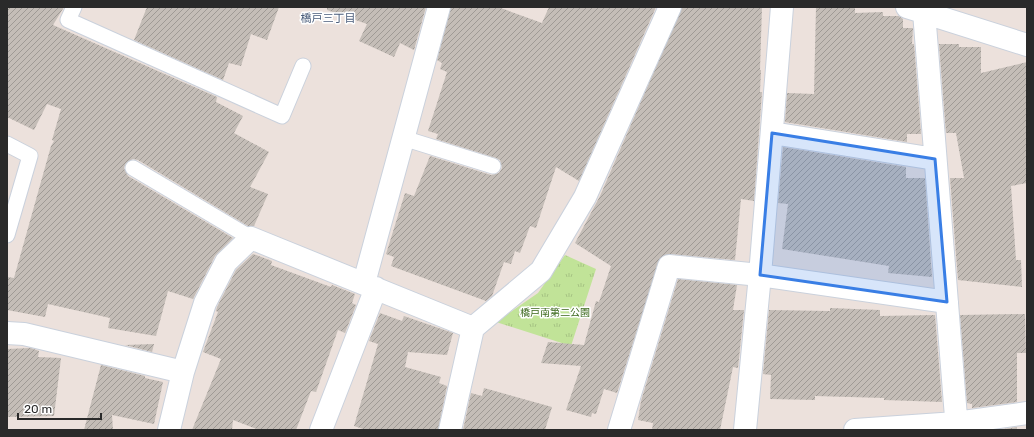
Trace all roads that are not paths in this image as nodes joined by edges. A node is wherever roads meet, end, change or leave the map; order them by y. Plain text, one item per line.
1 (74, 7) edge
2 (439, 7) edge
3 (670, 7) edge
4 (782, 7) edge
5 (915, 10) edge
6 (953, 14) edge
7 (1027, 45) edge
8 (303, 66) dead end
9 (772, 133) junction
10 (403, 138) junction
11 (7, 144) edge
12 (935, 159) junction
13 (493, 166) dead end
14 (133, 168) dead end
15 (7, 234) edge
16 (251, 238) junction
17 (760, 275) junction
18 (370, 285) junction
19 (947, 302) junction
20 (473, 328) junction
21 (7, 333) edge
22 (182, 372) junction
23 (1027, 414) edge
24 (957, 426) edge
25 (169, 430) edge
26 (321, 430) edge
27 (450, 430) edge
28 (619, 430) edge
29 (745, 430) edge
30 (855, 430) edge

1 - 8 lane
2 - 10 street
3 - 20 street
4 - 9 street
5 - 6 street
5 - 12 street
6 - 7 street
9 - 12 street
9 - 17 street
10 - 13 lane
10 - 18 street
11 - 15 lane
12 - 19 street
14 - 16 lane
16 - 18 street
16 - 22 street
17 - 19 street
17 - 28 street
17 - 29 street
18 - 20 street
18 - 26 street
19 - 24 street
20 - 27 street
21 - 22 street
22 - 25 street
23 - 24 street
24 - 30 street

